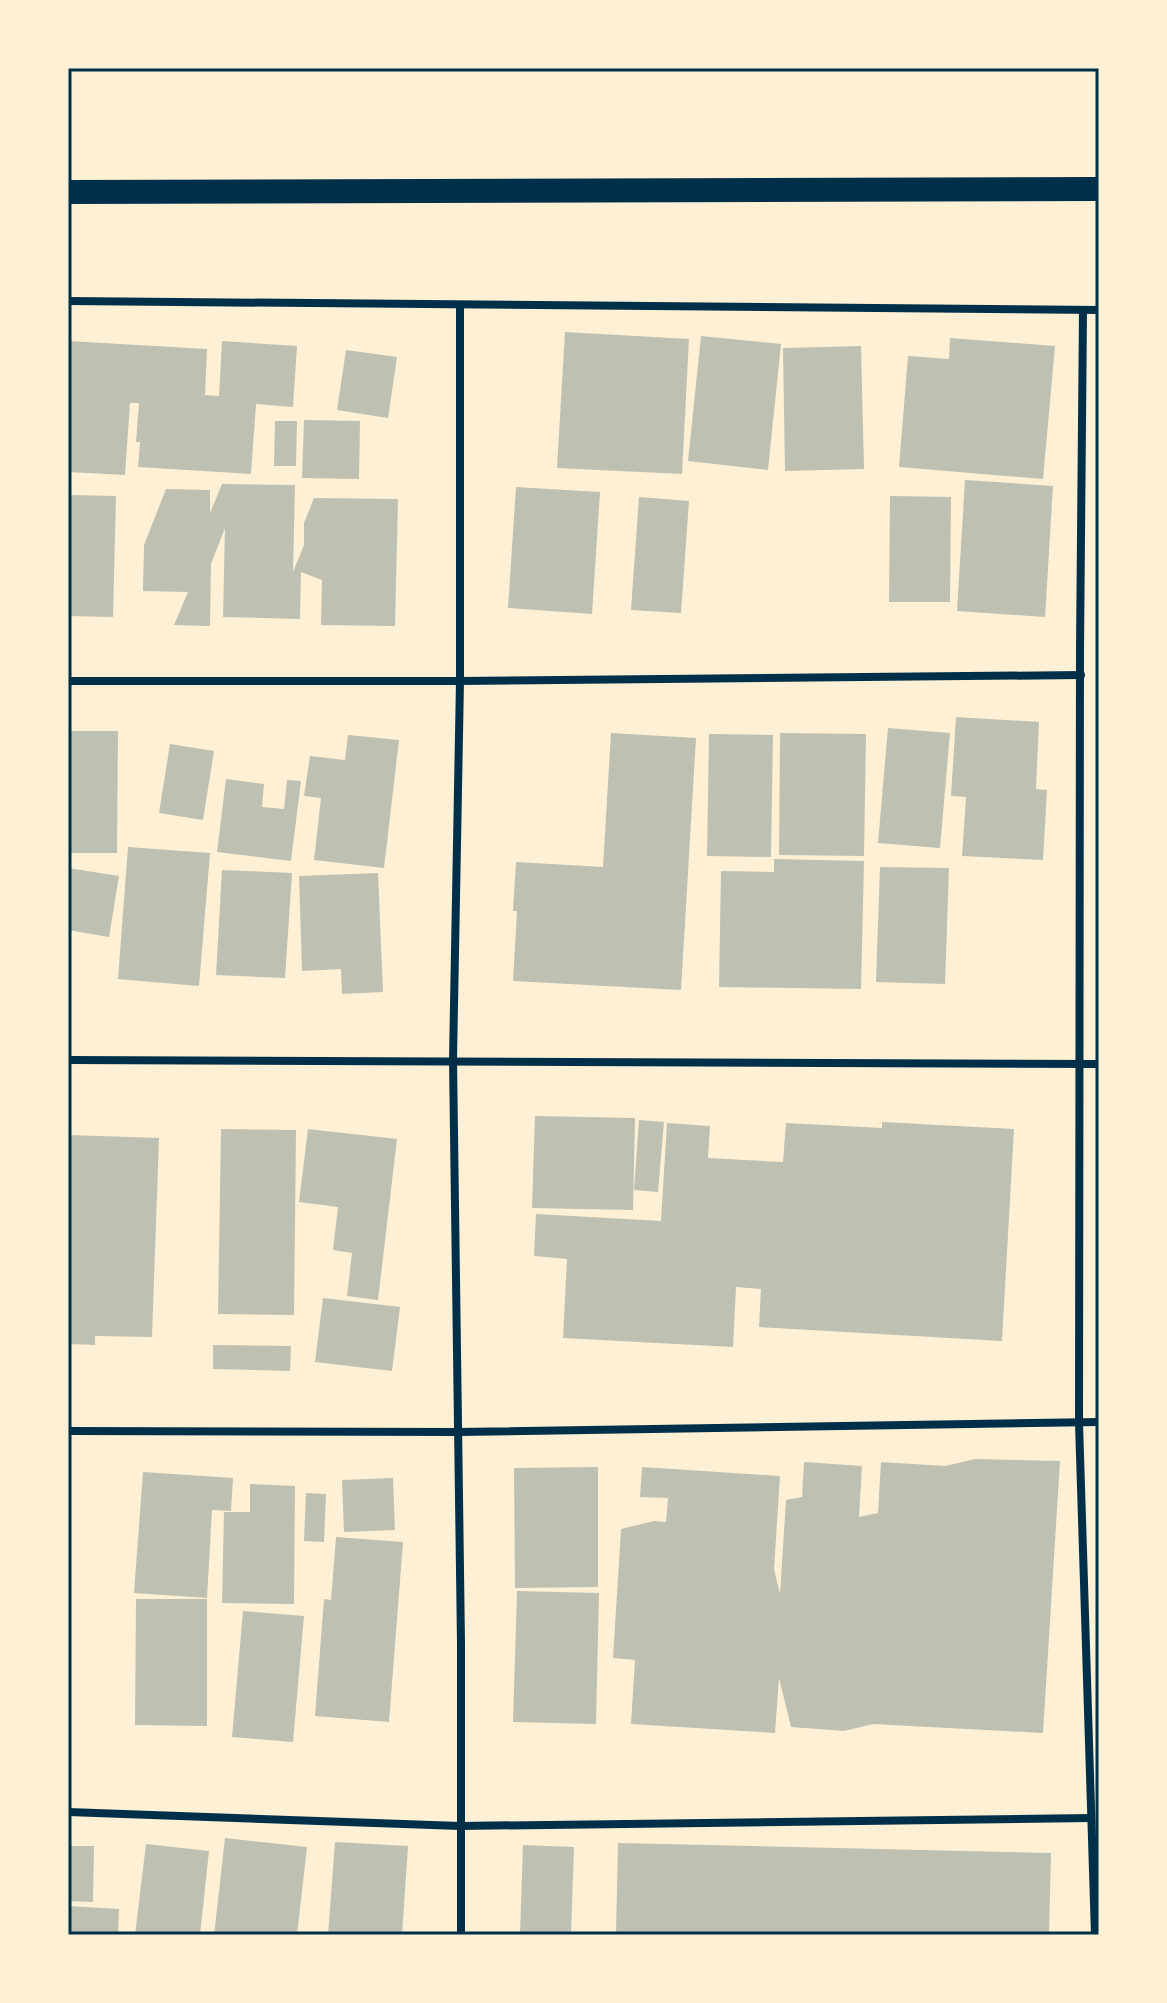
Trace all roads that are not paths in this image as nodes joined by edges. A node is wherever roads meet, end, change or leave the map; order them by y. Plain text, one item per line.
1 (1099, 189) edge
2 (68, 192) edge
3 (68, 301) edge
4 (460, 305) junction
5 (1083, 310) junction
6 (1099, 310) edge
7 (1081, 675) junction
8 (68, 681) edge
9 (460, 681) junction
10 (68, 1060) edge
11 (453, 1060) junction
12 (1081, 1064) junction
13 (1099, 1064) edge
14 (1099, 1422) edge
15 (1079, 1423) junction
16 (68, 1431) edge
17 (458, 1432) junction
18 (68, 1812) edge
19 (1091, 1818) junction
20 (460, 1826) junction
21 (461, 1935) edge
22 (1095, 1935) edge

1 - 2 highway
3 - 4 street
4 - 5 street
4 - 9 street
5 - 6 street
5 - 7 street
7 - 9 street
7 - 12 street
8 - 9 street
9 - 11 street
10 - 11 street
11 - 12 street
11 - 17 street
12 - 13 street
12 - 15 street
14 - 15 street
15 - 17 street
15 - 19 street
16 - 17 street
17 - 20 street
18 - 20 street
19 - 20 street
19 - 22 street
20 - 21 street

